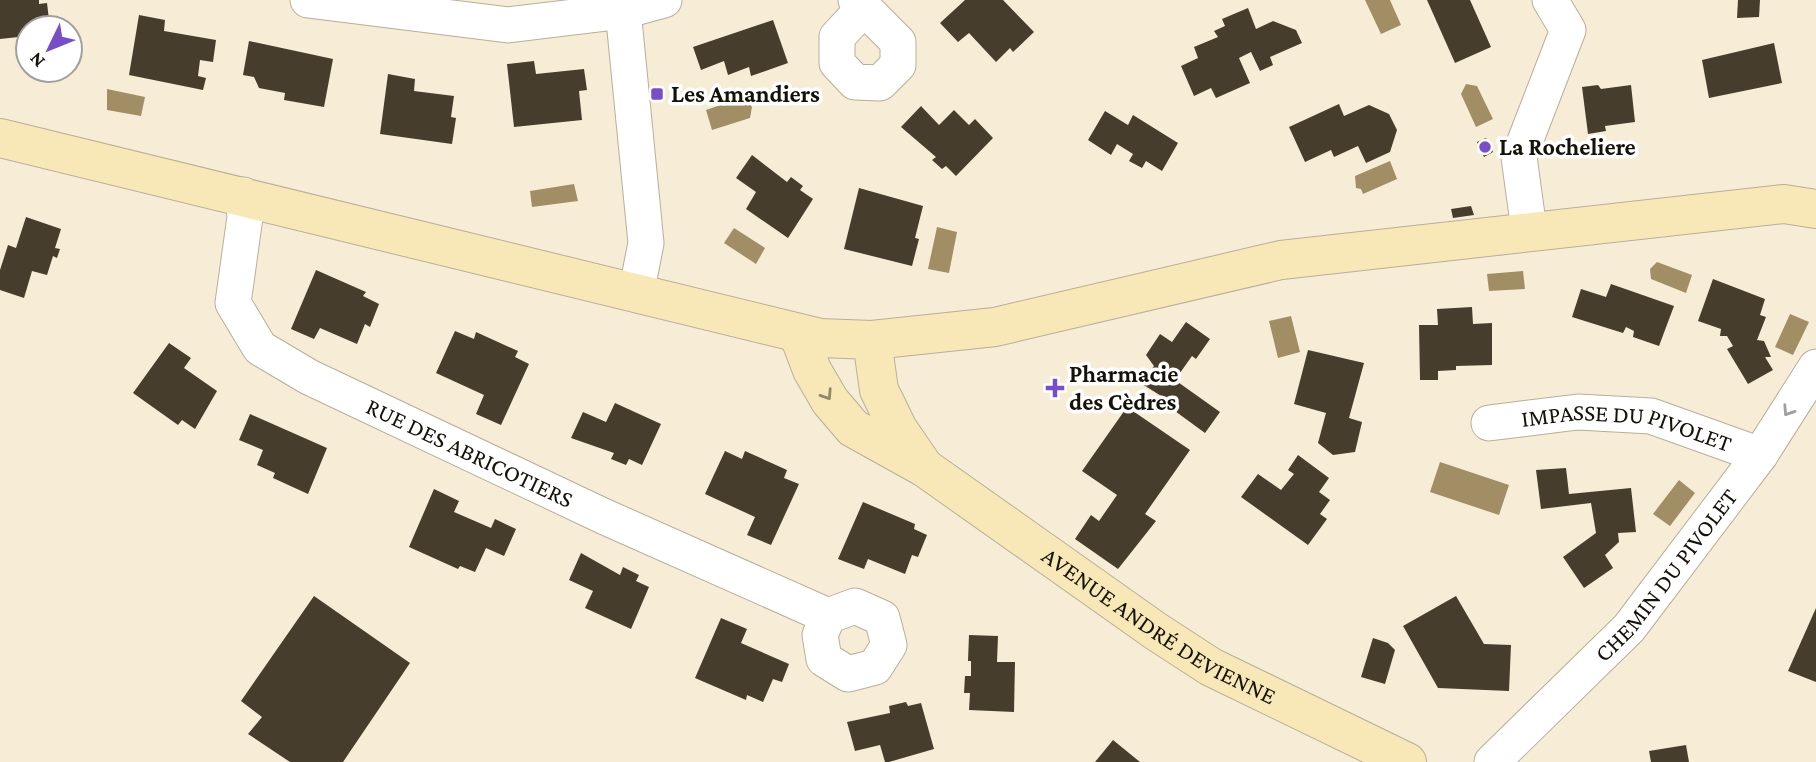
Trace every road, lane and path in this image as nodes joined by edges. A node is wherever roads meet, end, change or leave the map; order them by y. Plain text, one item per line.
1 (308, 0) edge
2 (664, 0) edge
3 (1550, 0) edge
4 (623, 6) edge
5 (0, 138) edge
6 (243, 195) junction
7 (1816, 209) edge
8 (1529, 230) junction
9 (636, 294) junction
10 (799, 333) junction
11 (872, 340) junction
12 (1816, 367) edge
13 (1489, 423) dead end
14 (1760, 454) junction
15 (925, 468) junction
16 (828, 616) dead end
17 (1407, 762) edge
18 (1492, 762) edge

1 - 4 street
2 - 4 street
3 - 8 street
4 - 9 street
5 - 6 main road
6 - 9 main road
6 - 16 street, RUE DES ABRICOTIERS
7 - 8 main road
8 - 11 main road
9 - 10 main road
10 - 11 main road
10 -> 15 main road, AVENUE ANDRÉ DEVIENNE
11 - 15 main road, AVENUE ANDRÉ DEVIENNE
12 -> 14 street, CHEMIN DU PIVOLET
13 - 14 street, IMPASSE DU PIVOLET
14 - 18 street, CHEMIN DU PIVOLET
15 - 17 main road, AVENUE ANDRÉ DEVIENNE

